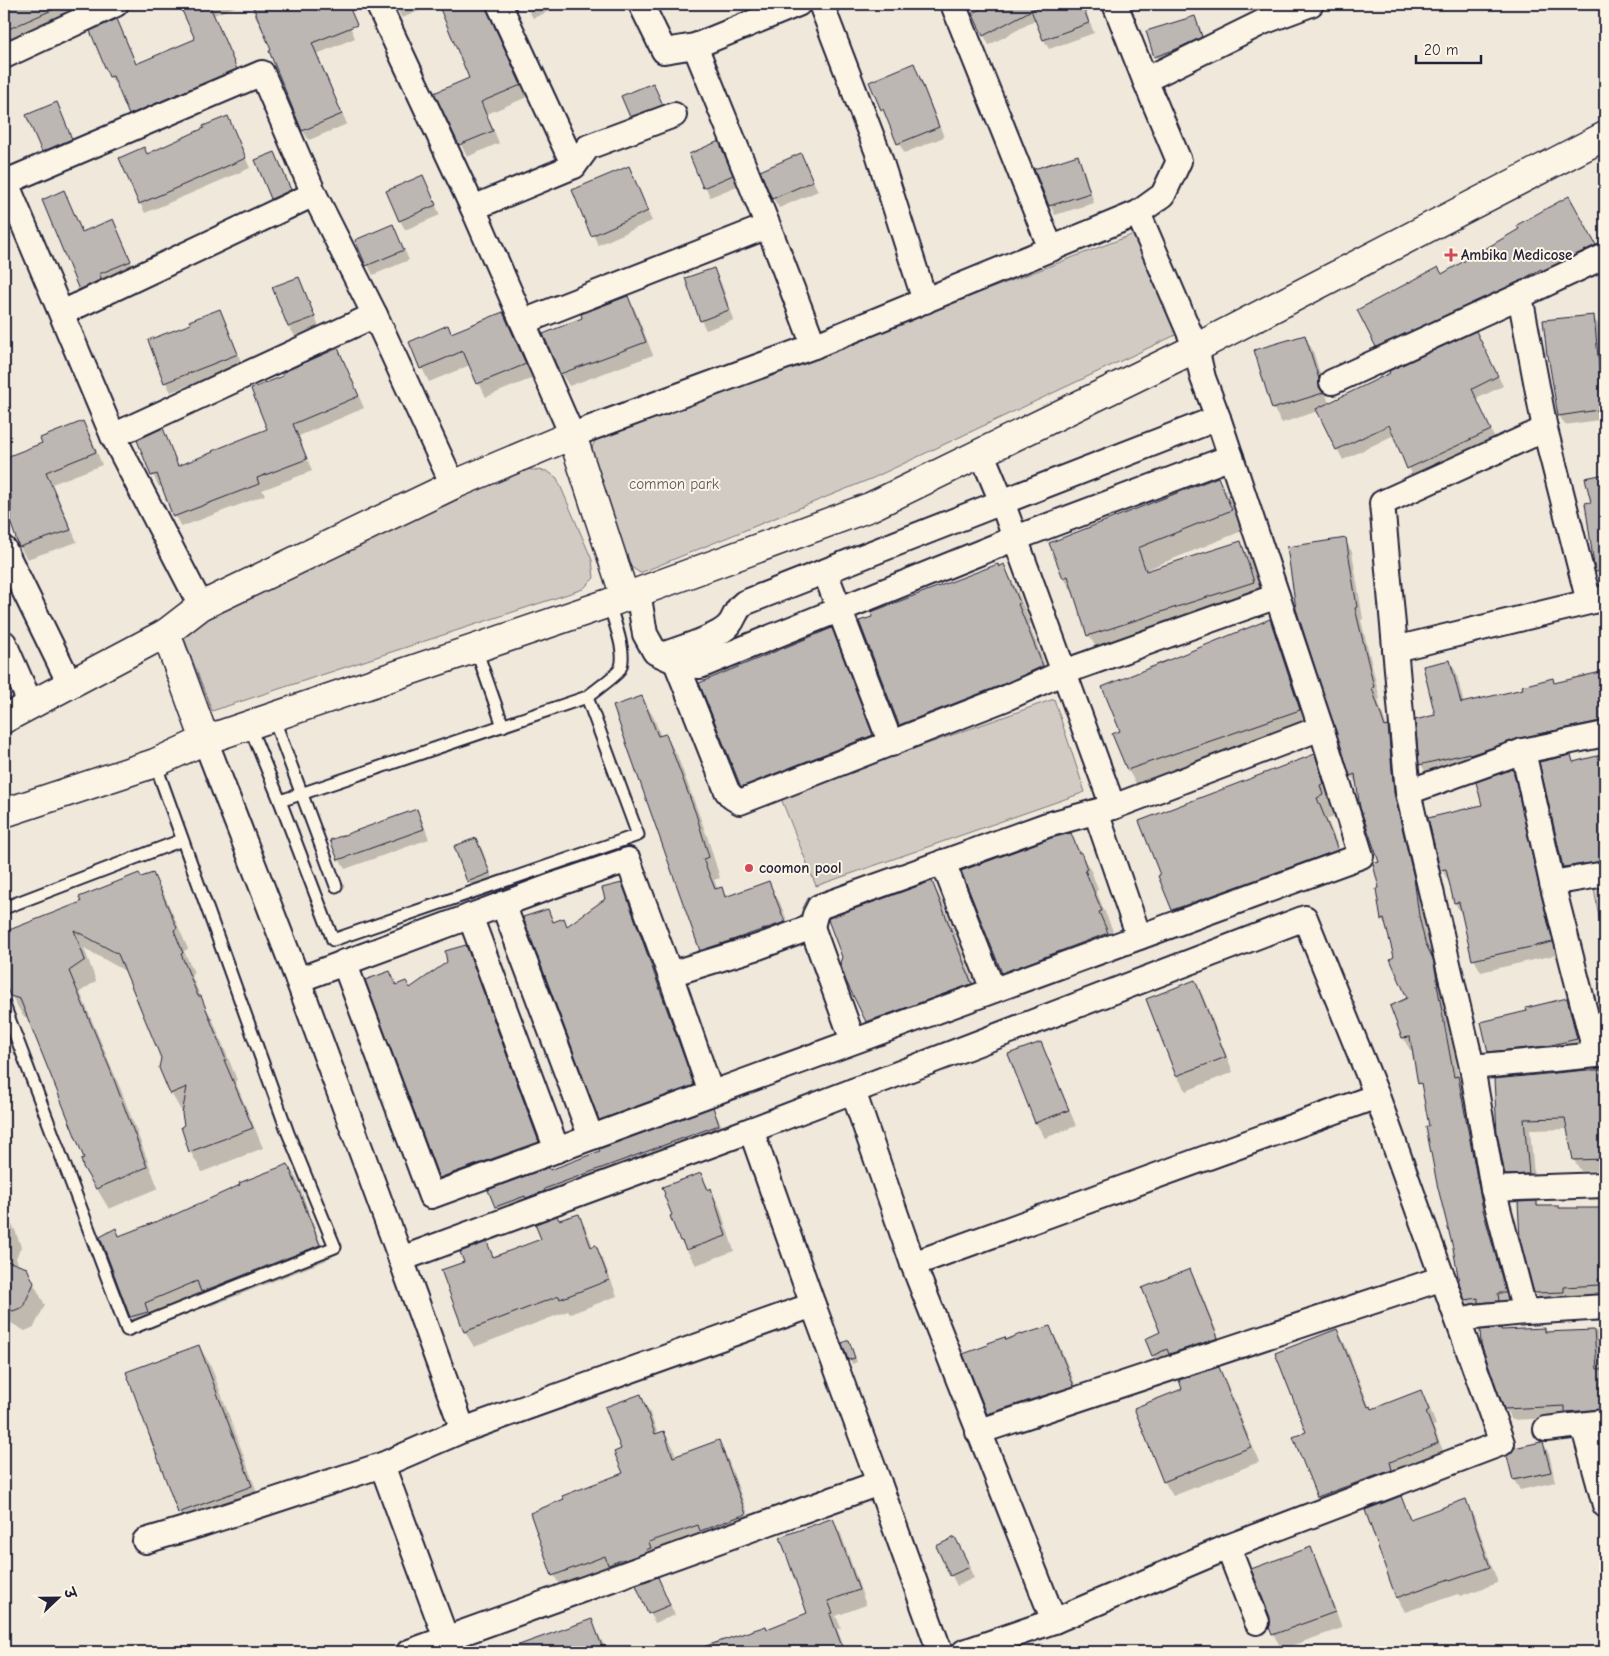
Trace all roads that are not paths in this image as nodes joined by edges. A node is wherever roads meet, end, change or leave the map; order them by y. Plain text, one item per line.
1 (116, 4) edge
2 (378, 4) edge
3 (499, 4) edge
4 (641, 4) edge
5 (798, 4) edge
6 (821, 4) edge
7 (953, 4) edge
8 (1115, 4) edge
9 (1311, 4) edge
10 (1259, 13) edge
11 (695, 46) junction
12 (4, 56) edge
13 (1145, 80) junction
14 (674, 115) dead end
15 (1605, 136) edge
16 (574, 166) junction
17 (5, 180) edge
18 (314, 194) junction
19 (473, 208) junction
20 (1138, 213) junction
21 (768, 226) junction
22 (1051, 249) junction
23 (1605, 256) edge
24 (1520, 296) junction
25 (924, 301) junction
26 (62, 313) junction
27 (376, 315) junction
28 (523, 322) junction
29 (814, 346) junction
30 (1196, 348) junction
31 (1332, 382) dead end
32 (1218, 418) junction
33 (1545, 429) junction
34 (572, 434) junction
35 (113, 436) junction
36 (982, 454) junction
37 (1232, 457) junction
38 (453, 485) junction
39 (1002, 502) junction
40 (1016, 538) junction
41 (6, 562) edge
42 (825, 572) junction
43 (1277, 596) junction
44 (624, 597) junction
45 (1597, 600) edge
46 (201, 606) junction
47 (839, 610) junction
48 (166, 633) junction
49 (4, 643) edge
50 (1395, 648) junction
51 (476, 649) junction
52 (669, 658) junction
53 (1064, 672) junction
54 (70, 684) junction
55 (587, 697) junction
56 (31, 705) junction
57 (4, 719) edge
58 (261, 721) junction
59 (503, 726) junction
60 (1321, 728) junction
61 (1605, 734) edge
62 (205, 740) junction
63 (891, 744) junction
64 (1523, 751) junction
65 (155, 763) junction
66 (1408, 792) junction
67 (302, 794) junction
68 (280, 801) junction
69 (1104, 809) junction
70 (4, 814) edge
71 (182, 840) junction
72 (943, 862) junction
73 (1605, 874) edge
74 (1552, 884) junction
75 (336, 886) dead end
76 (502, 904) junction
77 (4, 908) edge
78 (470, 916) junction
79 (812, 927) junction
80 (1139, 937) junction
81 (344, 962) junction
82 (670, 974) junction
83 (298, 980) junction
84 (993, 990) junction
85 (4, 1006) edge
86 (853, 1041) junction
87 (1601, 1055) edge
88 (1472, 1067) junction
89 (852, 1091) junction
90 (711, 1093) junction
91 (1377, 1096) junction
92 (751, 1130) junction
93 (591, 1137) junction
94 (557, 1150) junction
95 (1605, 1185) edge
96 (1493, 1189) junction
97 (401, 1259) junction
98 (913, 1264) junction
99 (1443, 1278) junction
100 (813, 1305) junction
101 (1605, 1308) edge
102 (1525, 1312) junction
103 (1474, 1317) dead end
104 (1594, 1423) edge
105 (1546, 1429) dead end
106 (463, 1430) junction
107 (978, 1432) junction
108 (382, 1465) junction
109 (878, 1483) junction
110 (1605, 1505) edge
111 (145, 1541) dead end
112 (1228, 1547) junction
113 (1054, 1621) junction
114 (1257, 1622) dead end
115 (448, 1645) edge
116 (409, 1652) edge
117 (940, 1652) edge
118 (964, 1652) edge

1 - 12 street
2 - 19 street
3 - 16 street
4 - 11 street
5 - 11 street
6 - 25 street
7 - 22 street
8 - 13 street
9 - 10 street
10 - 13 street
11 - 21 street
13 - 20 street
14 - 16 street
15 - 30 street
16 - 19 street
17 - 18 street
17 - 26 street
18 - 26 street
18 - 27 street
19 - 28 street
20 - 22 street
20 - 30 street
21 - 28 street
21 - 29 street
22 - 25 street
23 - 24 street
24 - 31 street
24 - 33 street
25 - 29 street
26 - 35 street
27 - 35 street
27 - 38 street
28 - 34 street
29 - 34 street
30 - 32 street
30 - 36 street
32 - 37 street
32 - 39 street
33 - 45 street
33 - 50 street
34 - 38 street
34 - 44 street
35 - 46 street
36 - 39 street
36 - 44 street
37 - 40 street
37 - 43 street
38 - 46 street
39 - 40 street
39 - 42 street
40 - 47 street
40 - 53 street
41 - 54 street
42 - 47 street
42 - 52 street
43 - 53 street
43 - 60 street
44 - 51 street
44 - 52 street
44 - 55 lane
45 - 50 street
46 - 48 street
47 - 52 street
47 - 63 street
48 - 54 street
48 - 62 street
49 - 56 street
50 - 66 street
51 - 58 street
51 - 59 lane
52 - 63 street
53 - 63 street
53 - 69 street
54 - 56 street
55 - 59 lane
55 - 68 lane
56 - 57 street
58 - 62 street
58 - 67 lane
58 - 68 lane
59 - 67 lane
60 - 69 street
60 - 80 street
61 - 64 street
62 - 65 street
62 - 83 street
64 - 66 street
64 - 74 street
65 - 70 street
65 - 71 lane
66 - 88 street
67 - 68 lane
67 - 75 lane
69 - 72 street
69 - 80 street
71 - 77 lane
71 - 85 lane
72 - 79 street
72 - 84 street
73 - 74 street
74 - 87 street
76 - 78 street
76 - 82 street
76 - 93 street
78 - 81 street
78 - 94 street
79 - 82 street
79 - 86 street
80 - 84 street
81 - 83 street
81 - 94 street
82 - 90 street
83 - 97 street
84 - 86 street
86 - 90 street
87 - 88 street
88 - 96 street
89 - 91 street
89 - 92 street
89 - 98 street
90 - 93 street
91 - 98 street
91 - 99 street
92 - 97 street
92 - 100 street
93 - 94 street
95 - 96 street
96 - 102 street
97 - 106 street
98 - 107 street
99 - 107 street
99 - 112 street
100 - 106 street
100 - 109 street
101 - 102 street
102 - 103 street
104 - 105 street
104 - 110 street
106 - 108 street
107 - 113 street
108 - 111 street
108 - 115 street
109 - 115 street
109 - 117 street
112 - 113 street
112 - 114 street
113 - 118 street
115 - 116 street

